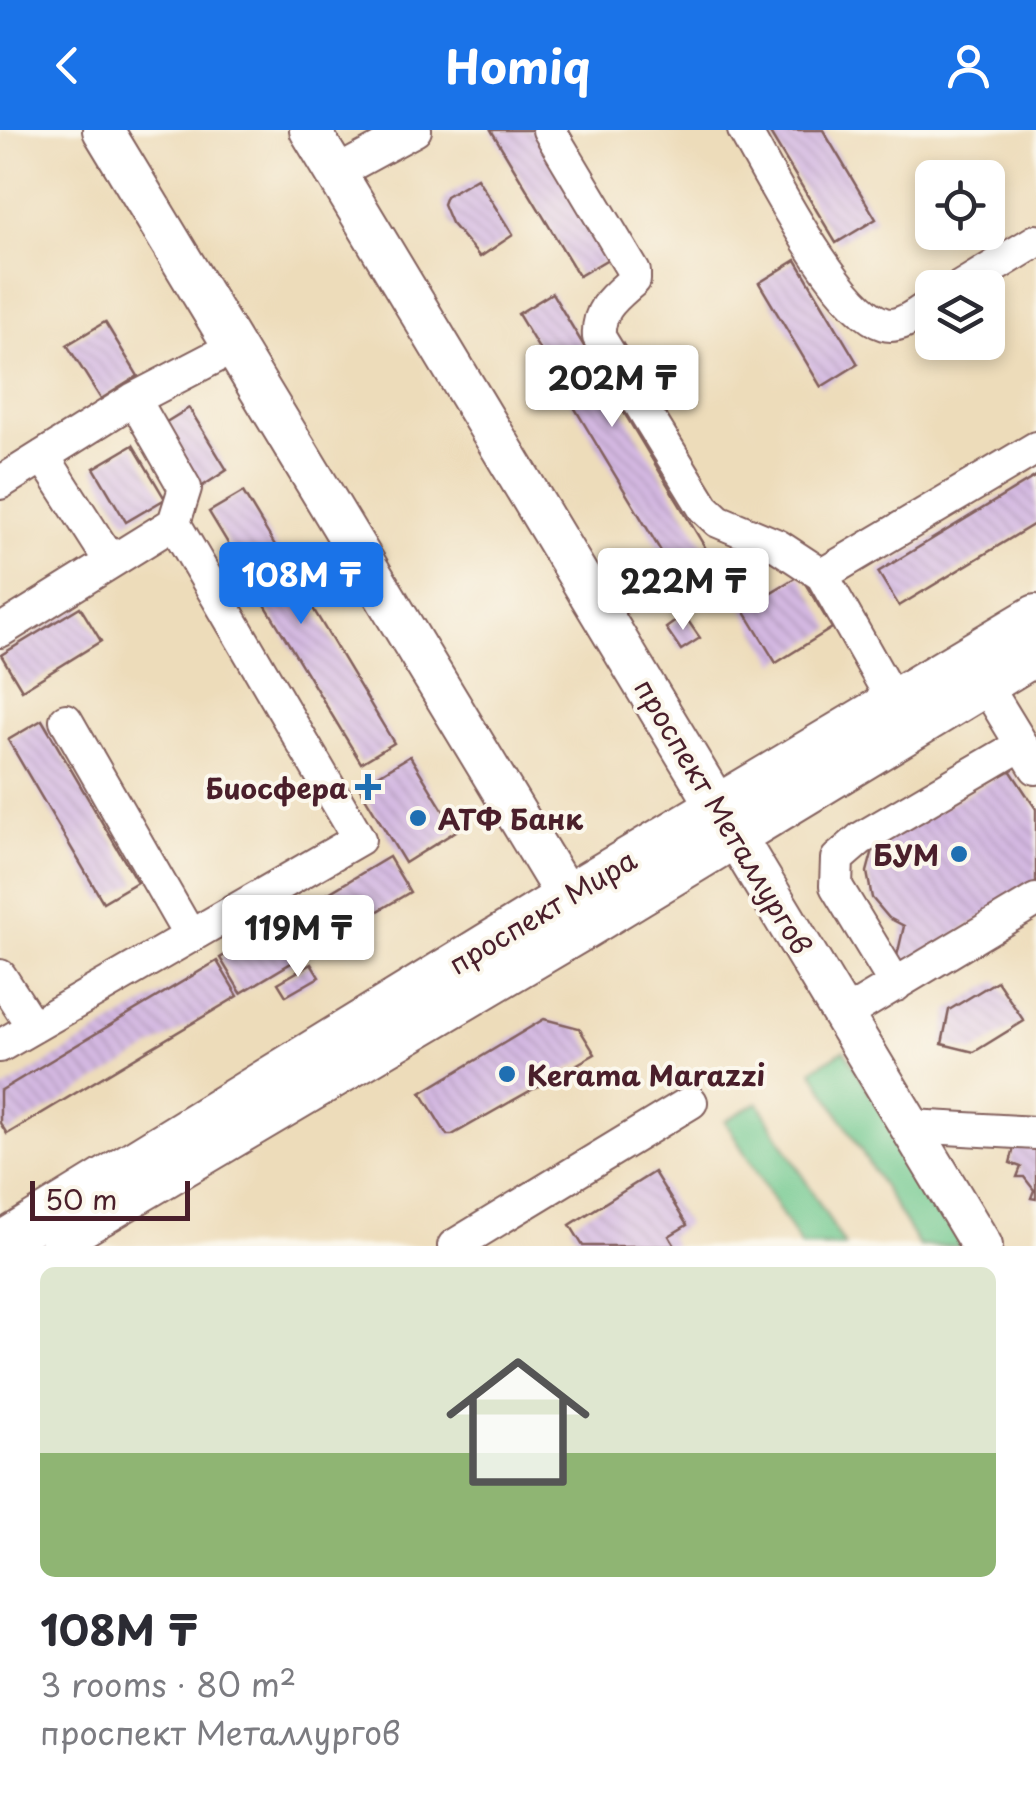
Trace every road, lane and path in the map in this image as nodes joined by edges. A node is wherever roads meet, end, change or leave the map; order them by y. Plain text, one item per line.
1 (102, 130) edge
2 (310, 130) edge
3 (414, 130) edge
4 (549, 130) edge
5 (744, 130) edge
6 (336, 173) junction
7 (1036, 241) edge
8 (989, 270) edge
9 (915, 314) edge
10 (236, 346) junction
11 (134, 399) junction
12 (1036, 448) edge
13 (43, 456) junction
14 (0, 483) edge
15 (174, 522) junction
16 (111, 562) junction
17 (822, 575) junction
18 (1036, 618) edge
19 (0, 631) edge
20 (1036, 655) edge
21 (986, 686) junction
22 (892, 700) junction
23 (66, 720) dead end
24 (1029, 756) edge
25 (726, 822) junction
26 (1036, 900) edge
27 (576, 912) junction
28 (190, 936) junction
29 (0, 976) edge
30 (896, 985) junction
31 (844, 1015) junction
32 (33, 1027) junction
33 (0, 1046) edge
34 (691, 1102) dead end
35 (911, 1126) junction
36 (1036, 1133) edge
37 (168, 1158) junction
38 (0, 1243) edge
39 (49, 1246) edge
40 (454, 1246) edge
41 (982, 1246) edge

1 - 10 main road
2 - 6 main road, проспект Металлургов
3 - 6 street
4 - 17 street
5 - 9 street
6 - 25 main road, проспект Металлургов
7 - 8 street
10 - 11 street
10 - 27 main road
11 - 13 street
11 - 15 street
12 - 17 street
13 - 14 street
13 - 16 street
15 - 16 street
15 - 28 street
16 - 19 street
17 - 22 street
18 - 21 main road
18 - 22 main road, проспект Мира
20 - 21 main road, проспект Мира
21 - 24 street
21 - 25 main road, проспект Мира
22 - 25 main road, проспект Мира
23 - 28 street
24 - 30 street
25 - 27 main road, проспект Мира
25 - 31 main road, проспект Металлургов
26 - 30 street
27 - 37 main road, проспект Мира
28 - 32 street
29 - 32 street
30 - 31 street
31 - 35 main road, проспект Металлургов
32 - 33 street
34 - 40 street
35 - 36 street
35 - 41 main road, проспект Металлургов
37 - 38 main road, проспект Мира
37 - 39 main road, проспект Мира

